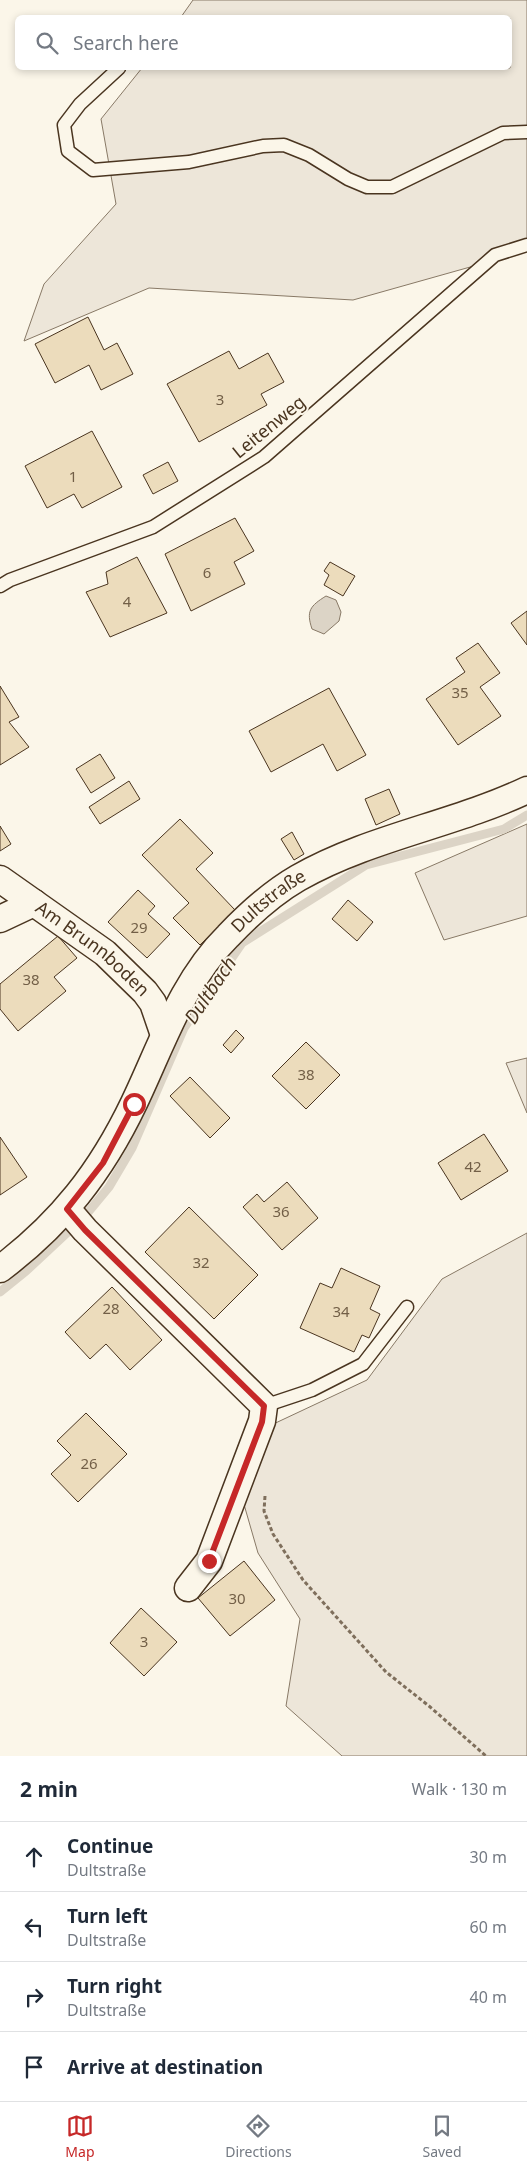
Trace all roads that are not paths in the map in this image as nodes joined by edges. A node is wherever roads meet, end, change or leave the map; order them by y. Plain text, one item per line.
1 (116, 70) edge
2 (527, 132) edge
3 (527, 245) edge
4 (0, 586) edge
5 (527, 790) edge
6 (0, 879) edge
7 (34, 903) junction
8 (0, 919) edge
9 (164, 1036) junction
10 (75, 1219) junction
11 (0, 1269) edge
12 (408, 1307) dead end
13 (264, 1406) junction
14 (188, 1588) dead end

1 - 2 lane
3 - 4 lane, Leitenweg
5 - 9 street, Dultstraße
6 - 7 street, Am Brunnboden
7 - 8 street
7 - 9 street, Am Brunnboden
9 - 10 street, Dultstraße
10 - 11 street, Dultstraße
10 - 13 street
12 - 13 lane
13 - 14 street

